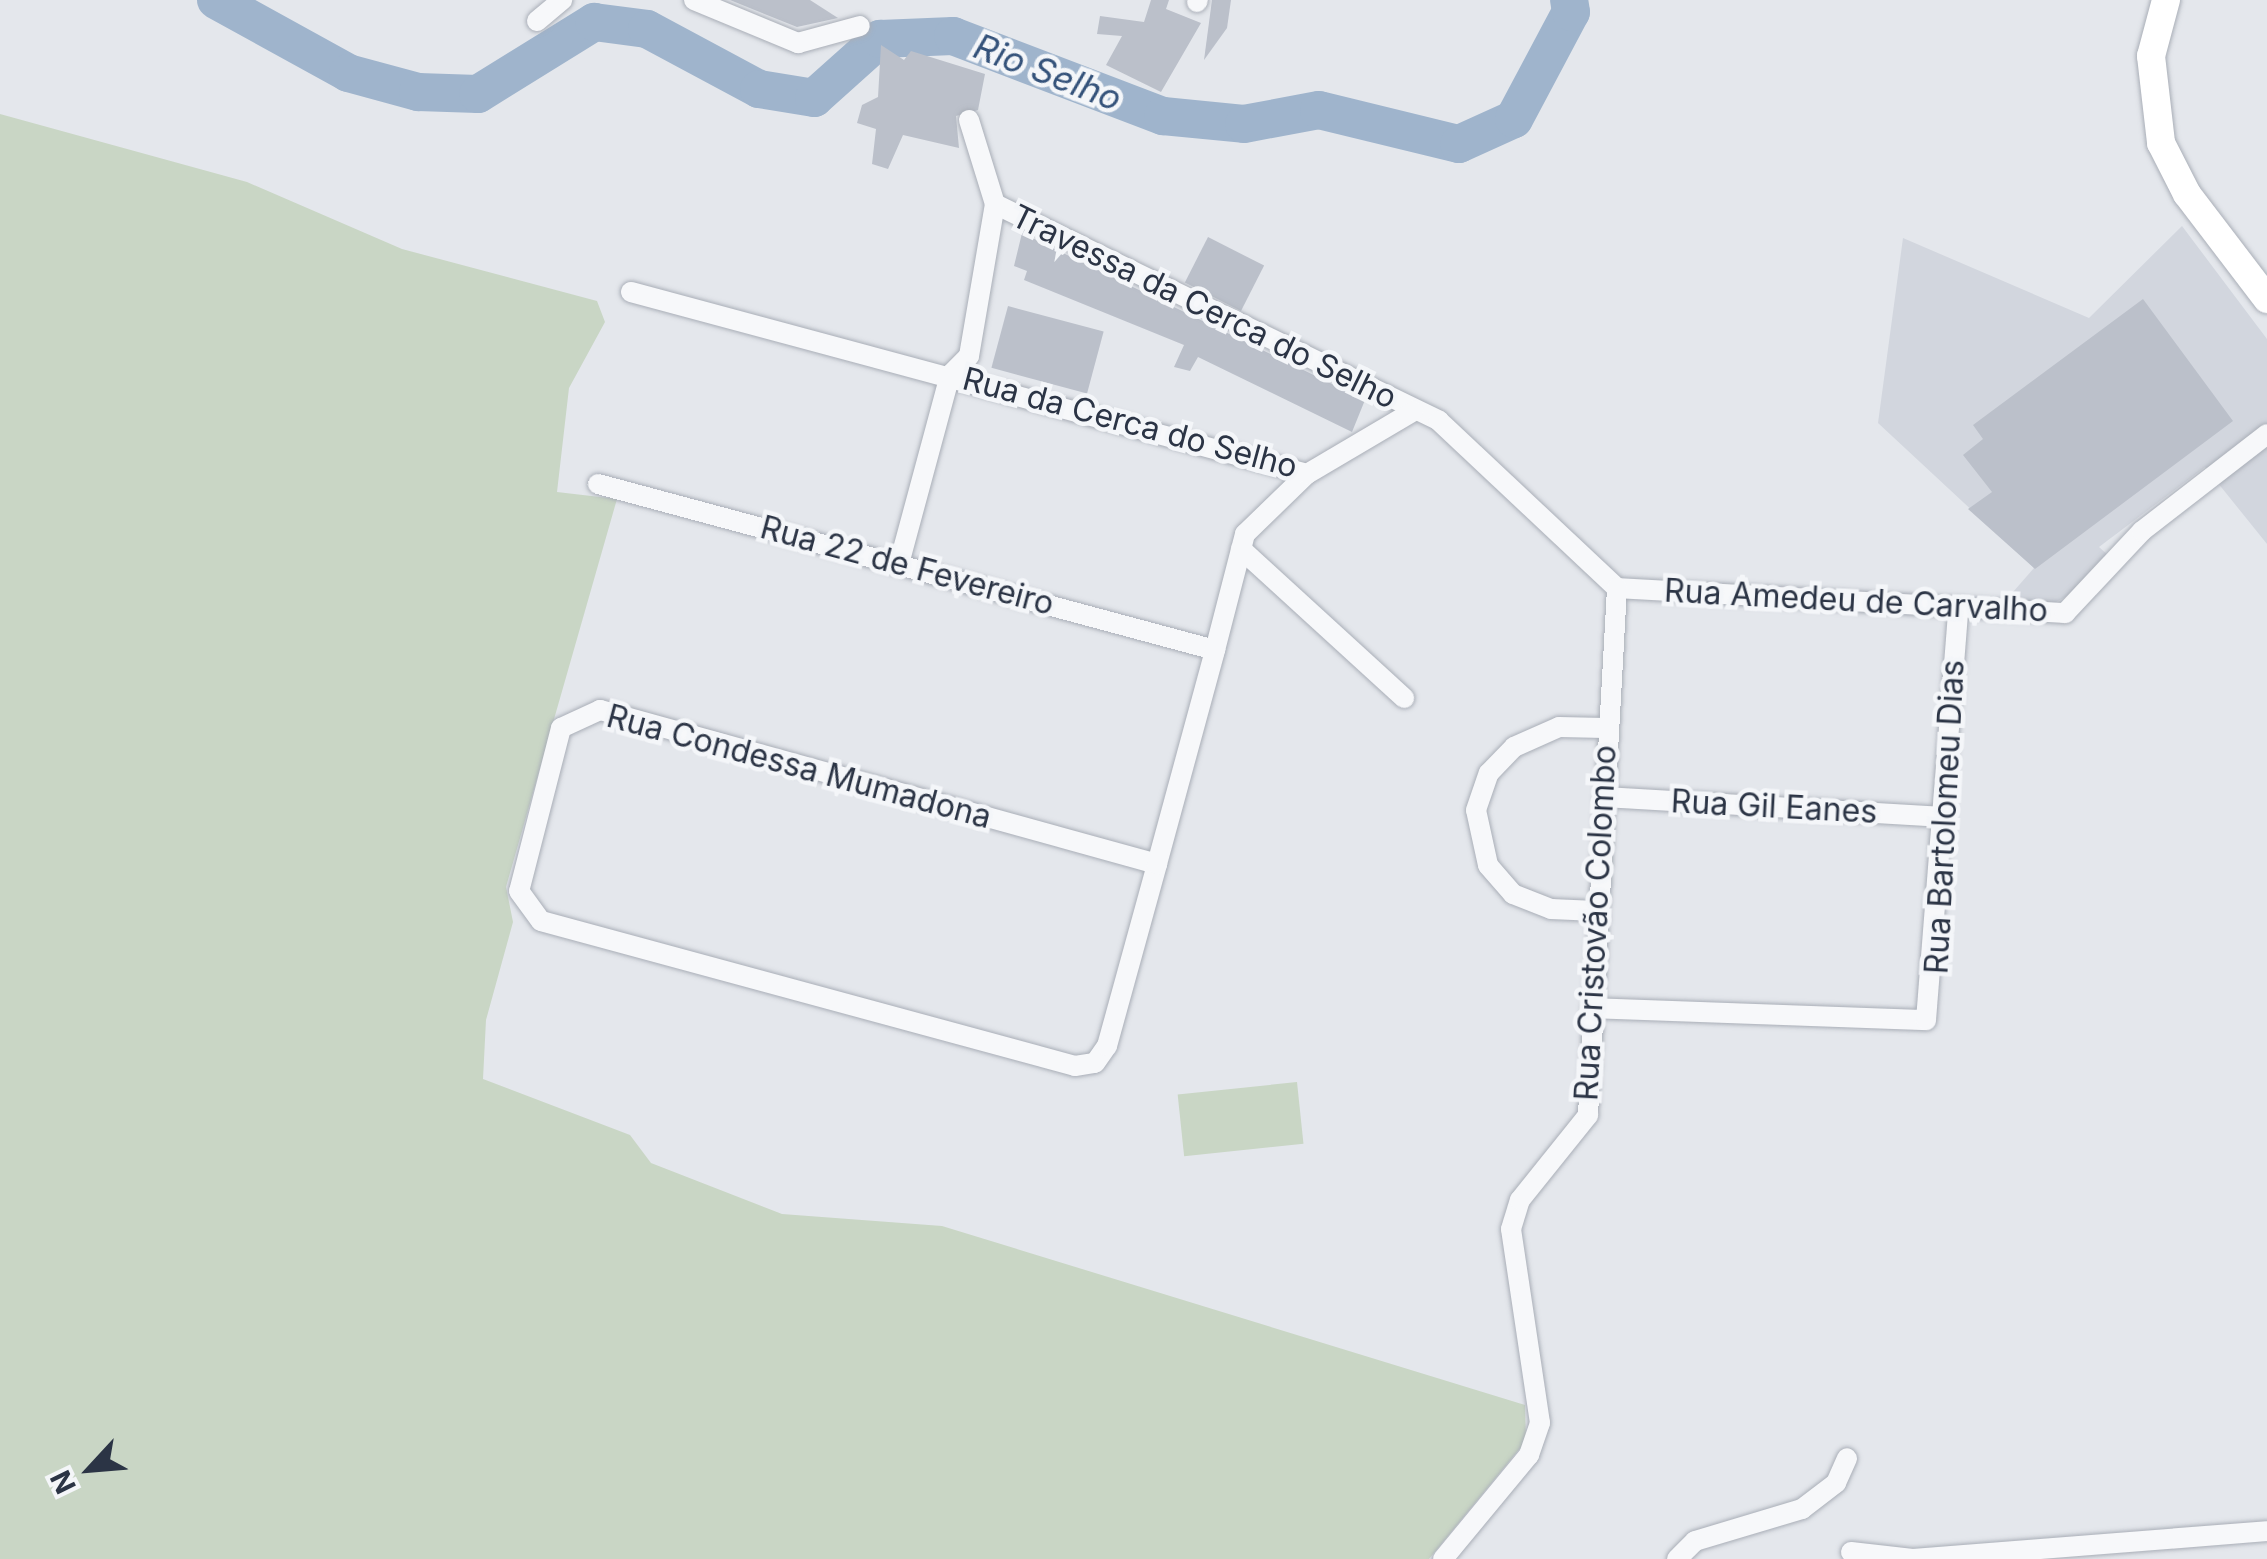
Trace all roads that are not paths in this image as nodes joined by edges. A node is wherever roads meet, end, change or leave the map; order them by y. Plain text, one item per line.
1 (562, 0) edge
2 (694, 0) edge
3 (2166, 0) edge
4 (536, 20) dead end
5 (860, 26) dead end
6 (969, 120) dead end
7 (995, 204) junction
8 (631, 292) dead end
9 (2267, 298) edge
10 (950, 376) junction
11 (1414, 411) junction
12 (2267, 434) edge
13 (1306, 474) junction
14 (598, 484) dead end
15 (1241, 549) junction
16 (900, 564) junction
17 (1616, 588) junction
18 (1958, 612) junction
19 (1215, 650) junction
20 (1404, 698) dead end
21 (1605, 728) junction
22 (1606, 797) junction
23 (1942, 817) junction
24 (1157, 864) junction
25 (1596, 910) junction
26 (1592, 1008) junction
27 (1847, 1458) dead end
28 (2267, 1531) edge
29 (1851, 1552) dead end
30 (1444, 1559) edge
31 (1677, 1559) edge

1 - 4 street
2 - 5 street
3 - 9 main road
6 - 7 street
7 - 10 street
7 - 11 street, Travessa da Cerca do Selho
8 - 10 street, Rua da Cerca do Selho
10 - 13 street, Rua da Cerca do Selho
10 - 16 street
11 - 13 street, Rua da Cerca do Selho
11 - 17 street
12 - 18 street, Rua Amedeu de Carvalho
13 - 15 street
14 - 16 street, Rua 22 de Fevereiro
15 - 19 street
15 - 20 street
16 - 19 street, Rua 22 de Fevereiro
17 - 18 street, Rua Amedeu de Carvalho
17 - 21 street, Rua Cristovão Colombo
18 - 23 street, Rua Bartolomeu Dias
19 - 24 street
21 - 22 street, Rua Cristovão Colombo
21 - 25 street
22 - 23 street, Rua Gil Eanes
22 - 25 street, Rua Cristovão Colombo
23 - 26 street, Rua Bartolomeu Dias
24 - 24 street, Rua Condessa Mumadona
25 - 26 street, Rua Cristovão Colombo
26 - 30 street, Rua Cristovão Colombo
27 - 31 street
28 - 29 street

